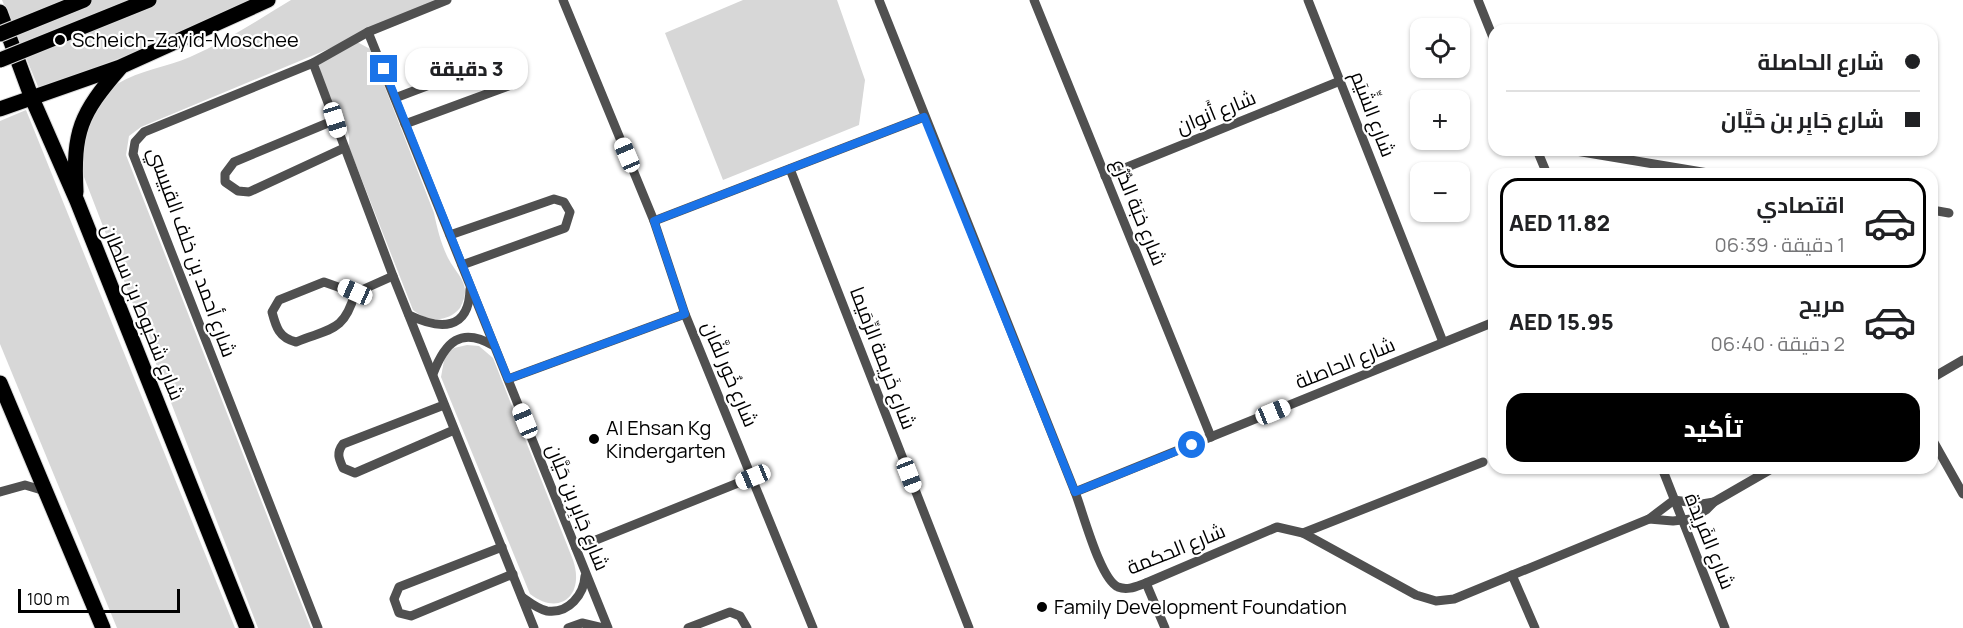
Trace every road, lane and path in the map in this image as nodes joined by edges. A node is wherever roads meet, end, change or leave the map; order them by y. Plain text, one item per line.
1 (84, 0) edge
2 (149, 0) edge
3 (268, 0) edge
4 (447, 0) edge
5 (563, 0) edge
6 (879, 0) edge
7 (1034, 0) edge
8 (1308, 0) edge
9 (1478, 0) edge
10 (1, 23) edge
11 (1488, 25) edge
12 (368, 32) junction
13 (0, 60) edge
14 (19, 63) junction
15 (313, 63) junction
16 (120, 68) junction
17 (1340, 81) junction
18 (31, 96) junction
19 (394, 98) junction
20 (0, 109) edge
21 (924, 117) junction
22 (335, 120) junction
23 (405, 124) junction
24 (344, 148) junction
25 (1606, 156) edge
26 (1678, 168) edge
27 (790, 169) junction
28 (1105, 176) junction
29 (76, 201) junction
30 (1938, 211) edge
31 (1949, 213) dead end
32 (654, 221) junction
33 (450, 236) junction
34 (462, 265) junction
35 (393, 276) junction
36 (471, 287) junction
37 (355, 292) junction
38 (685, 314) junction
39 (409, 315) junction
40 (1488, 324) edge
41 (1443, 342) junction
42 (494, 346) junction
43 (1963, 360) edge
44 (433, 374) junction
45 (1938, 375) edge
46 (508, 379) junction
47 (0, 384) edge
48 (444, 405) junction
49 (5, 408) edge
50 (454, 430) junction
51 (1211, 437) junction
52 (1938, 450) edge
53 (1483, 462) dead end
54 (1664, 474) edge
55 (1763, 474) edge
56 (753, 477) junction
57 (45, 491) junction
58 (0, 492) edge
59 (1075, 492) junction
60 (1963, 494) edge
61 (1674, 500) junction
62 (1714, 502) junction
63 (1649, 519) junction
64 (1682, 521) junction
65 (1304, 532) junction
66 (502, 547) junction
67 (576, 548) junction
68 (585, 572) junction
69 (513, 574) junction
70 (1512, 575) junction
71 (1146, 583) junction
72 (522, 597) junction
73 (103, 628) edge
74 (247, 628) edge
75 (318, 628) edge
76 (534, 628) edge
77 (568, 628) edge
78 (603, 628) edge
79 (608, 628) edge
80 (688, 628) edge
81 (747, 628) edge
82 (813, 628) edge
83 (969, 628) edge
84 (1165, 628) edge
85 (1535, 628) edge
86 (1725, 628) edge

1 - 10 main road, bridge
2 - 13 main road, bridge
3 - 16 main road
4 - 12 street, شارع أحمد بن خلف القبيسي
5 - 32 street, شارع خُور لفَّان
6 - 21 street, شارع الحكمة
7 - 28 street, شارع خبَة الدُّرُع
8 - 17 street, شارع الشِّيَم
9 - 11 street
10 - 14 main road, شارع شخبوط بن سلطان
12 - 15 street, شارع أحمد بن خلف القبيسي
12 - 19 street, شارع جَابِر بن حَيَّان
14 - 18 main road, شارع شخبوط بن سلطان
14 - 20 main road
15 - 22 street
15 - 75 street, شارع أحمد بن خلف القبيسي
16 - 18 main road
16 - 29 main road
17 - 28 street, شارع أَنوان
17 - 41 street, شارع الشِّيَم
18 - 20 main road
18 - 29 main road, شارع شخبوط بن سلطان
19 - 23 street, شارع جَابِر بن حَيَّان
19 - 23 street
21 - 27 street
21 - 59 street, شارع الحكمة
22 - 24 street
22 - 24 street
23 - 33 street, شارع جَابِر بن حَيَّان
24 - 35 street
25 - 26 street
27 - 32 street
27 - 83 street, شارع خَرِيمة الرِّمَيما
28 - 51 street, شارع خبَة الدُّرُع
29 - 74 main road, شارع شخبوط بن سلطان
30 - 31 street
32 - 38 street, شارع خُور لفَّان
33 - 34 street, شارع جَابِر بن حَيَّان
33 - 34 street
34 - 36 street, شارع جَابِر بن حَيَّان
35 - 37 street
35 - 39 street
36 - 39 street
36 - 42 street, شارع جَابِر بن حَيَّان
37 - 37 street
38 - 46 street
38 - 56 street, شارع خُور لفَّان
39 - 44 street
40 - 41 street, شارع الحاصلة
41 - 51 street, شارع الحاصلة
42 - 44 street
42 - 46 street, شارع جَابِر بن حَيَّان
43 - 45 street
44 - 48 street
46 - 67 street, شارع جَابِر بن حَيَّان
47 - 49 main road
48 - 50 street
48 - 50 street
49 - 57 main road
50 - 66 street
51 - 59 street, شارع الحاصلة
52 - 60 street
53 - 65 street, شارع الحكمة
54 - 61 street, شارع الفَرِيدة
55 - 62 street
56 - 67 street
56 - 82 street, شارع خُور لفَّان
57 - 58 street
57 - 73 main road
59 - 71 street, شارع الحكمة
61 - 62 street
61 - 63 street, شارع الحكمة
61 - 64 street, شارع الفَرِيدة
62 - 64 street
63 - 64 street, شارع الحكمة
63 - 70 street, شارع الحكمة
64 - 86 street, شارع الفَرِيدة
65 - 70 street, شارع الحكمة
65 - 71 street, شارع الحكمة
66 - 69 street
66 - 69 street
67 - 68 street, شارع جَابِر بن حَيَّان
68 - 72 street
68 - 79 street, شارع جَابِر بن حَيَّان
69 - 72 street
70 - 85 street
71 - 84 street
72 - 76 street
77 - 78 street
80 - 81 street

